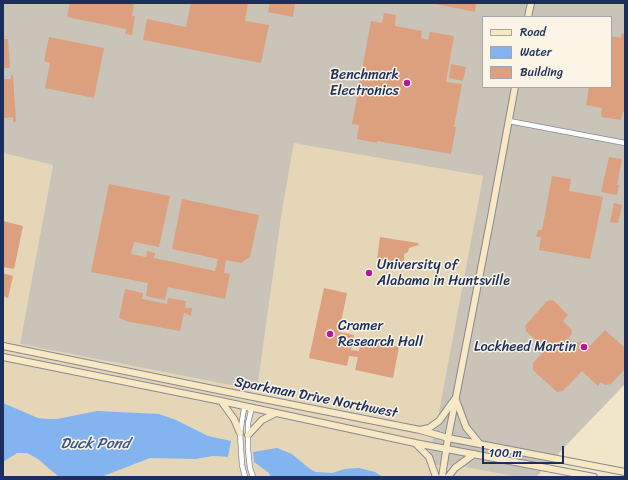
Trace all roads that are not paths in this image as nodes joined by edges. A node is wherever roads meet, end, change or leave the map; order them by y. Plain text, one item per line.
1 (530, 3) edge
2 (528, 16) edge
3 (515, 88) edge
4 (509, 121) junction
5 (625, 143) edge
6 (3, 346) edge
7 (3, 356) edge
8 (250, 397) junction
9 (455, 399) junction
10 (221, 401) junction
11 (248, 407) junction
12 (278, 413) junction
13 (420, 430) junction
14 (240, 433) junction
15 (248, 435) junction
16 (448, 438) junction
17 (415, 442) junction
18 (479, 443) junction
19 (446, 448) junction
20 (474, 454) junction
21 (625, 472) edge
22 (246, 477) edge
23 (253, 477) edge
24 (436, 477) edge
25 (442, 477) edge
26 (448, 477) edge
27 (594, 477) edge

1 - 2 main road
3 - 4 main road
4 - 5 street
4 - 9 main road
6 - 8 main road, Sparkman Drive Northwest
7 - 10 main road, Sparkman Drive Northwest
8 - 11 street
8 - 13 main road, Sparkman Drive Northwest
9 - 13 main road
9 - 16 main road
9 - 18 main road
10 - 11 main road, Sparkman Drive Northwest
10 - 14 main road
11 - 12 main road, Sparkman Drive Northwest
11 - 14 street
11 - 15 street
12 - 15 main road
12 - 17 main road, Sparkman Drive Northwest
13 - 16 main road, Sparkman Drive Northwest
14 - 22 street
15 - 23 street
16 - 18 main road, Sparkman Drive Northwest
16 - 19 main road
17 - 19 main road, Sparkman Drive Northwest
17 - 24 main road
18 - 21 main road, Sparkman Drive Northwest
19 - 20 main road, Sparkman Drive Northwest
19 - 25 main road
20 - 26 main road
20 - 27 main road, Sparkman Drive Northwest

